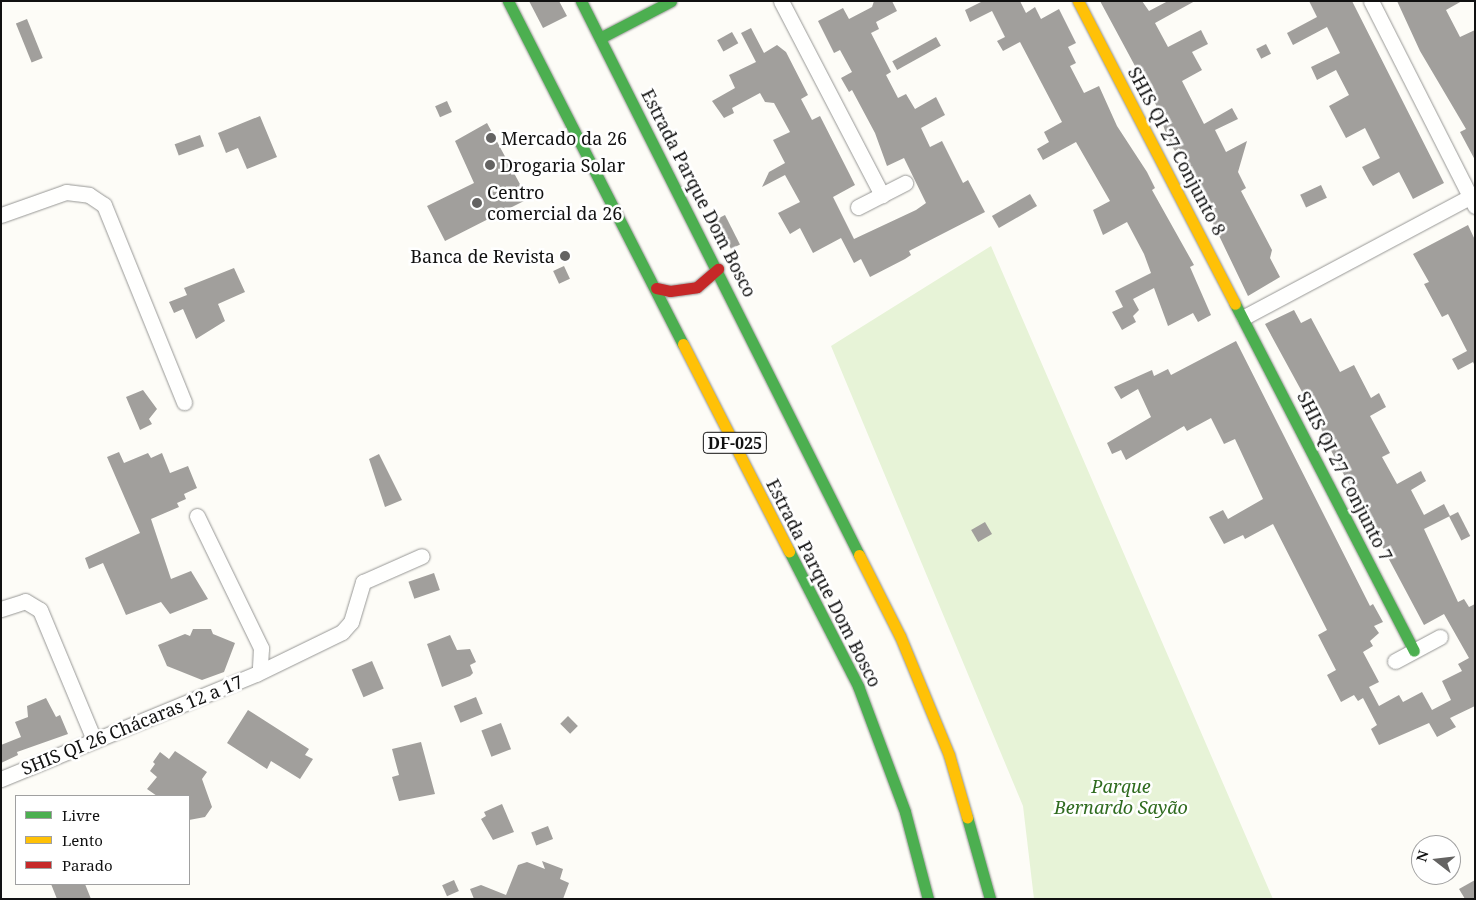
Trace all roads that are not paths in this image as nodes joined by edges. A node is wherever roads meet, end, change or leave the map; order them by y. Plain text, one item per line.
1 (508, 1) edge
2 (581, 1) edge
3 (671, 1) edge
4 (782, 1) edge
5 (1078, 1) edge
6 (1371, 1) edge
7 (600, 38) junction
8 (905, 183) dead end
9 (882, 195) junction
10 (1473, 199) edge
11 (858, 207) dead end
12 (1, 215) edge
13 (718, 269) junction
14 (656, 288) junction
15 (1244, 317) junction
16 (184, 402) dead end
17 (197, 516) dead end
18 (422, 556) dead end
19 (1, 609) edge
20 (1440, 637) dead end
21 (1414, 651) junction
22 (1395, 661) dead end
23 (260, 669) junction
24 (94, 740) junction
25 (1, 779) edge
26 (928, 899) edge
27 (990, 899) edge

1 - 14 main road, Estrada Parque Dom Bosco / DF-025
2 - 7 main road, Estrada Parque Dom Bosco
3 - 7 main road
4 - 9 street
5 - 15 main road, SHIS QI 27 Conjunto 8
6 - 10 street
7 - 13 main road, Estrada Parque Dom Bosco
8 - 9 street
9 - 11 street
10 - 15 street
12 - 16 street
13 - 14 main road
13 - 27 main road, Estrada Parque Dom Bosco
14 - 26 main road, Estrada Parque Dom Bosco / DF-025
15 - 21 main road, SHIS QI 27 Conjunto 7
17 - 23 street
18 - 23 street, SHIS QI 26 Chácaras 12 a 17
19 - 24 street
20 - 21 street
21 - 22 street
23 - 24 street, SHIS QI 26 Chácaras 12 a 17
24 - 25 street, SHIS QI 26 Chácaras 12 a 17

